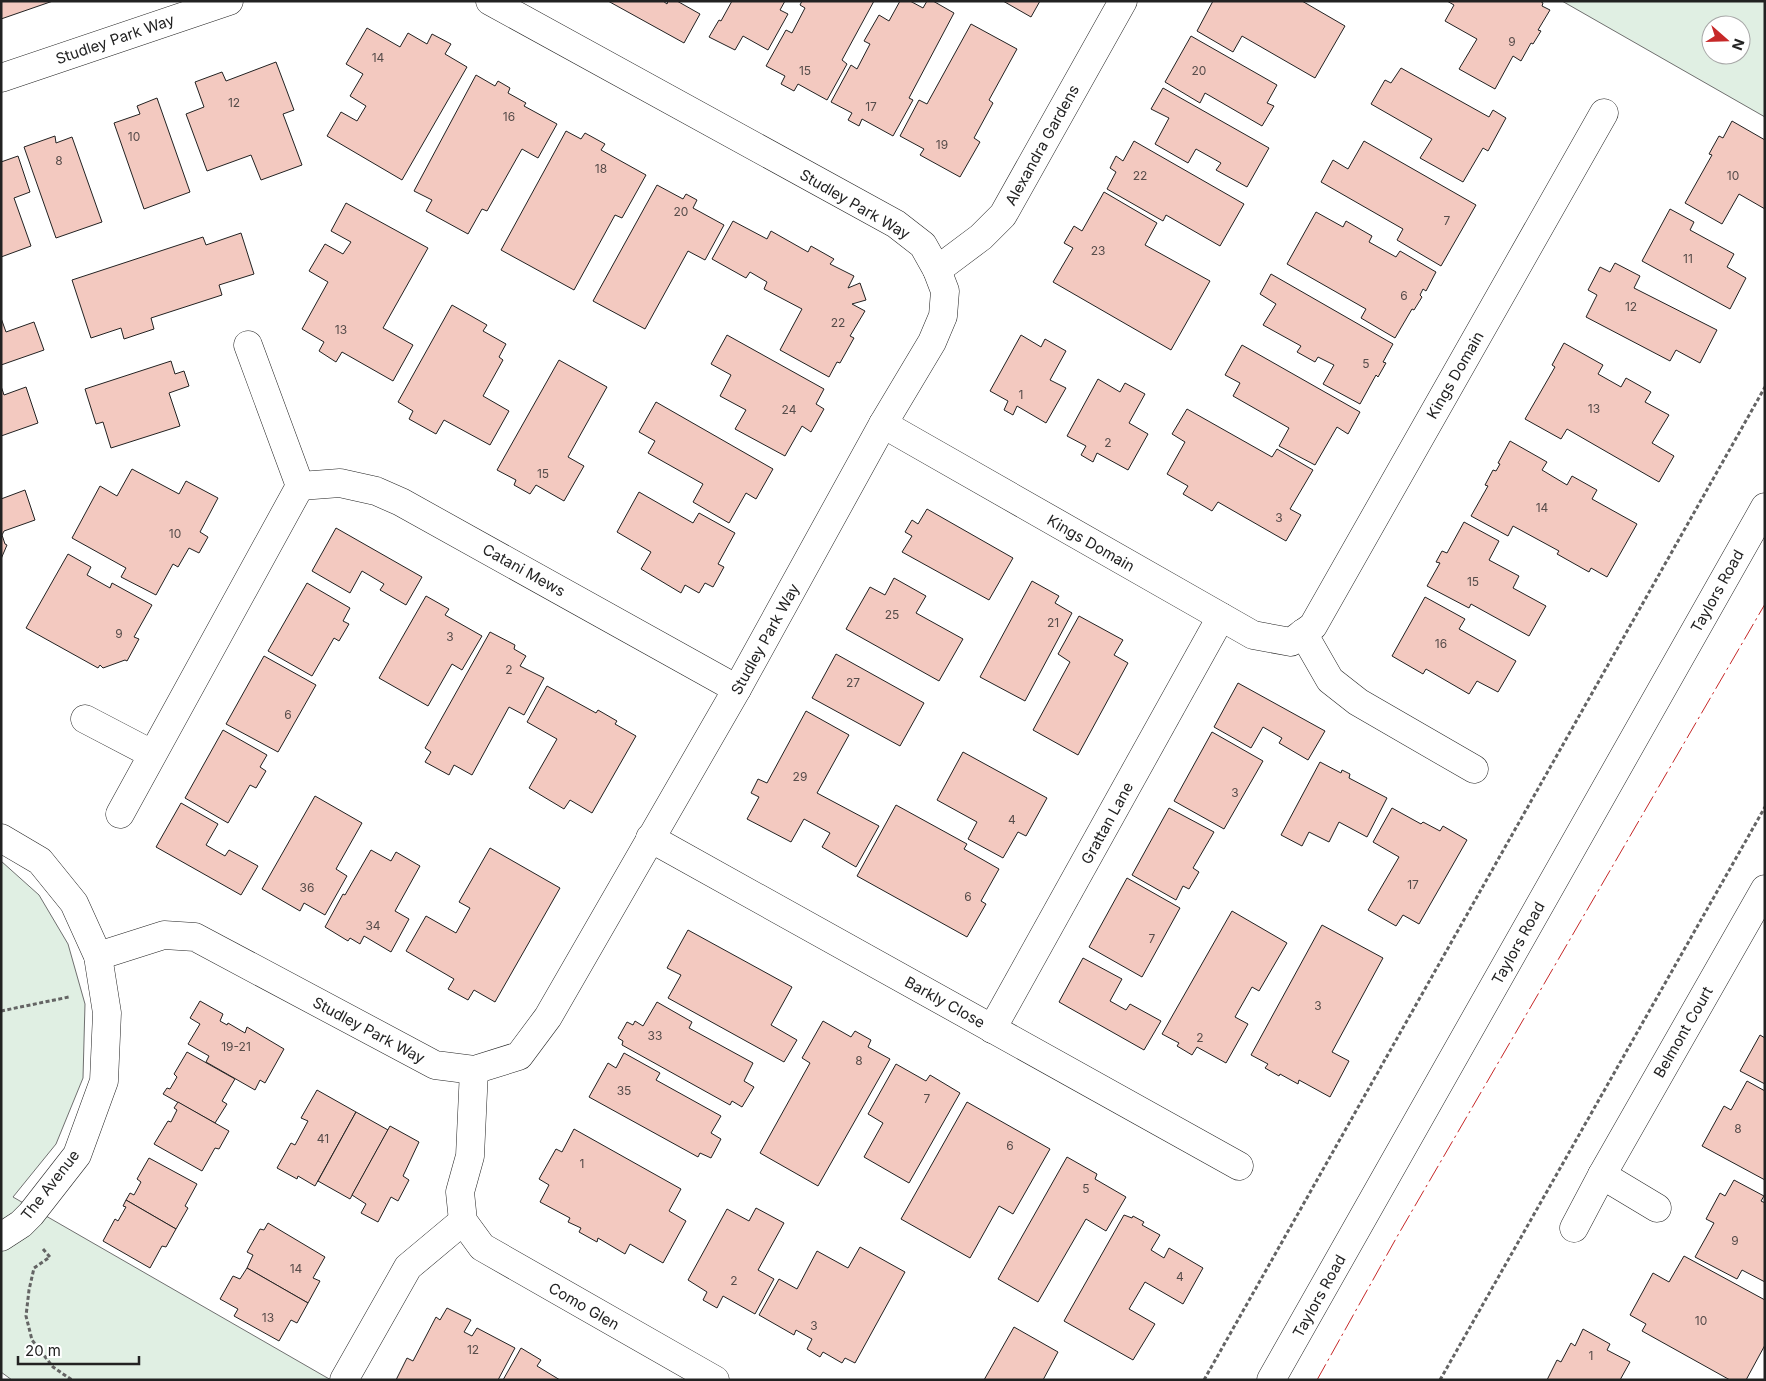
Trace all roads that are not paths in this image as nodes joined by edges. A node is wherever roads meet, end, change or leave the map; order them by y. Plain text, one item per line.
1 (229, 1) edge
2 (490, 1) edge
3 (1123, 1) edge
4 (168, 10) edge
5 (534, 12) edge
6 (1, 78) edge
7 (1604, 113) dead end
8 (937, 270) junction
9 (248, 345) dead end
10 (883, 424) junction
11 (300, 486) junction
12 (1765, 507) edge
13 (1221, 617) junction
14 (1302, 633) junction
15 (738, 689) junction
16 (84, 719) dead end
17 (152, 754) junction
18 (1474, 769) dead end
19 (120, 814) dead end
20 (1, 838) edge
21 (650, 838) junction
22 (1765, 888) edge
23 (98, 956) junction
24 (992, 1029) junction
25 (474, 1070) junction
26 (1239, 1166) dead end
27 (1602, 1175) junction
28 (1657, 1208) dead end
29 (463, 1221) junction
30 (1574, 1228) dead end
31 (11, 1230) edge
32 (344, 1380) edge
33 (714, 1380) edge
34 (1271, 1380) edge

1 - 4 street, Studley Park Way
2 - 5 street, Studley Park Way
3 - 8 street, Alexandra Gardens
4 - 6 street, Studley Park Way
5 - 8 street, Studley Park Way
7 - 14 street, Kings Domain
8 - 10 street, Studley Park Way
9 - 11 street
10 - 13 street, Kings Domain
10 - 15 street, Studley Park Way
11 - 15 street, Catani Mews
11 - 17 street
12 - 34 street, Taylors Road
13 - 14 street, Kings Domain
13 - 24 street, Grattan Lane
14 - 18 street
15 - 21 street, Studley Park Way
16 - 17 street
17 - 19 street
20 - 23 street, The Avenue
21 - 24 street, Barkly Close
21 - 25 street, Studley Park Way
22 - 27 street, Belmont Court
23 - 25 street, Studley Park Way
23 - 31 street, The Avenue
24 - 26 street, Barkly Close
25 - 29 street
27 - 28 street
27 - 30 street, Belmont Court
29 - 32 street
29 - 33 street, Como Glen

